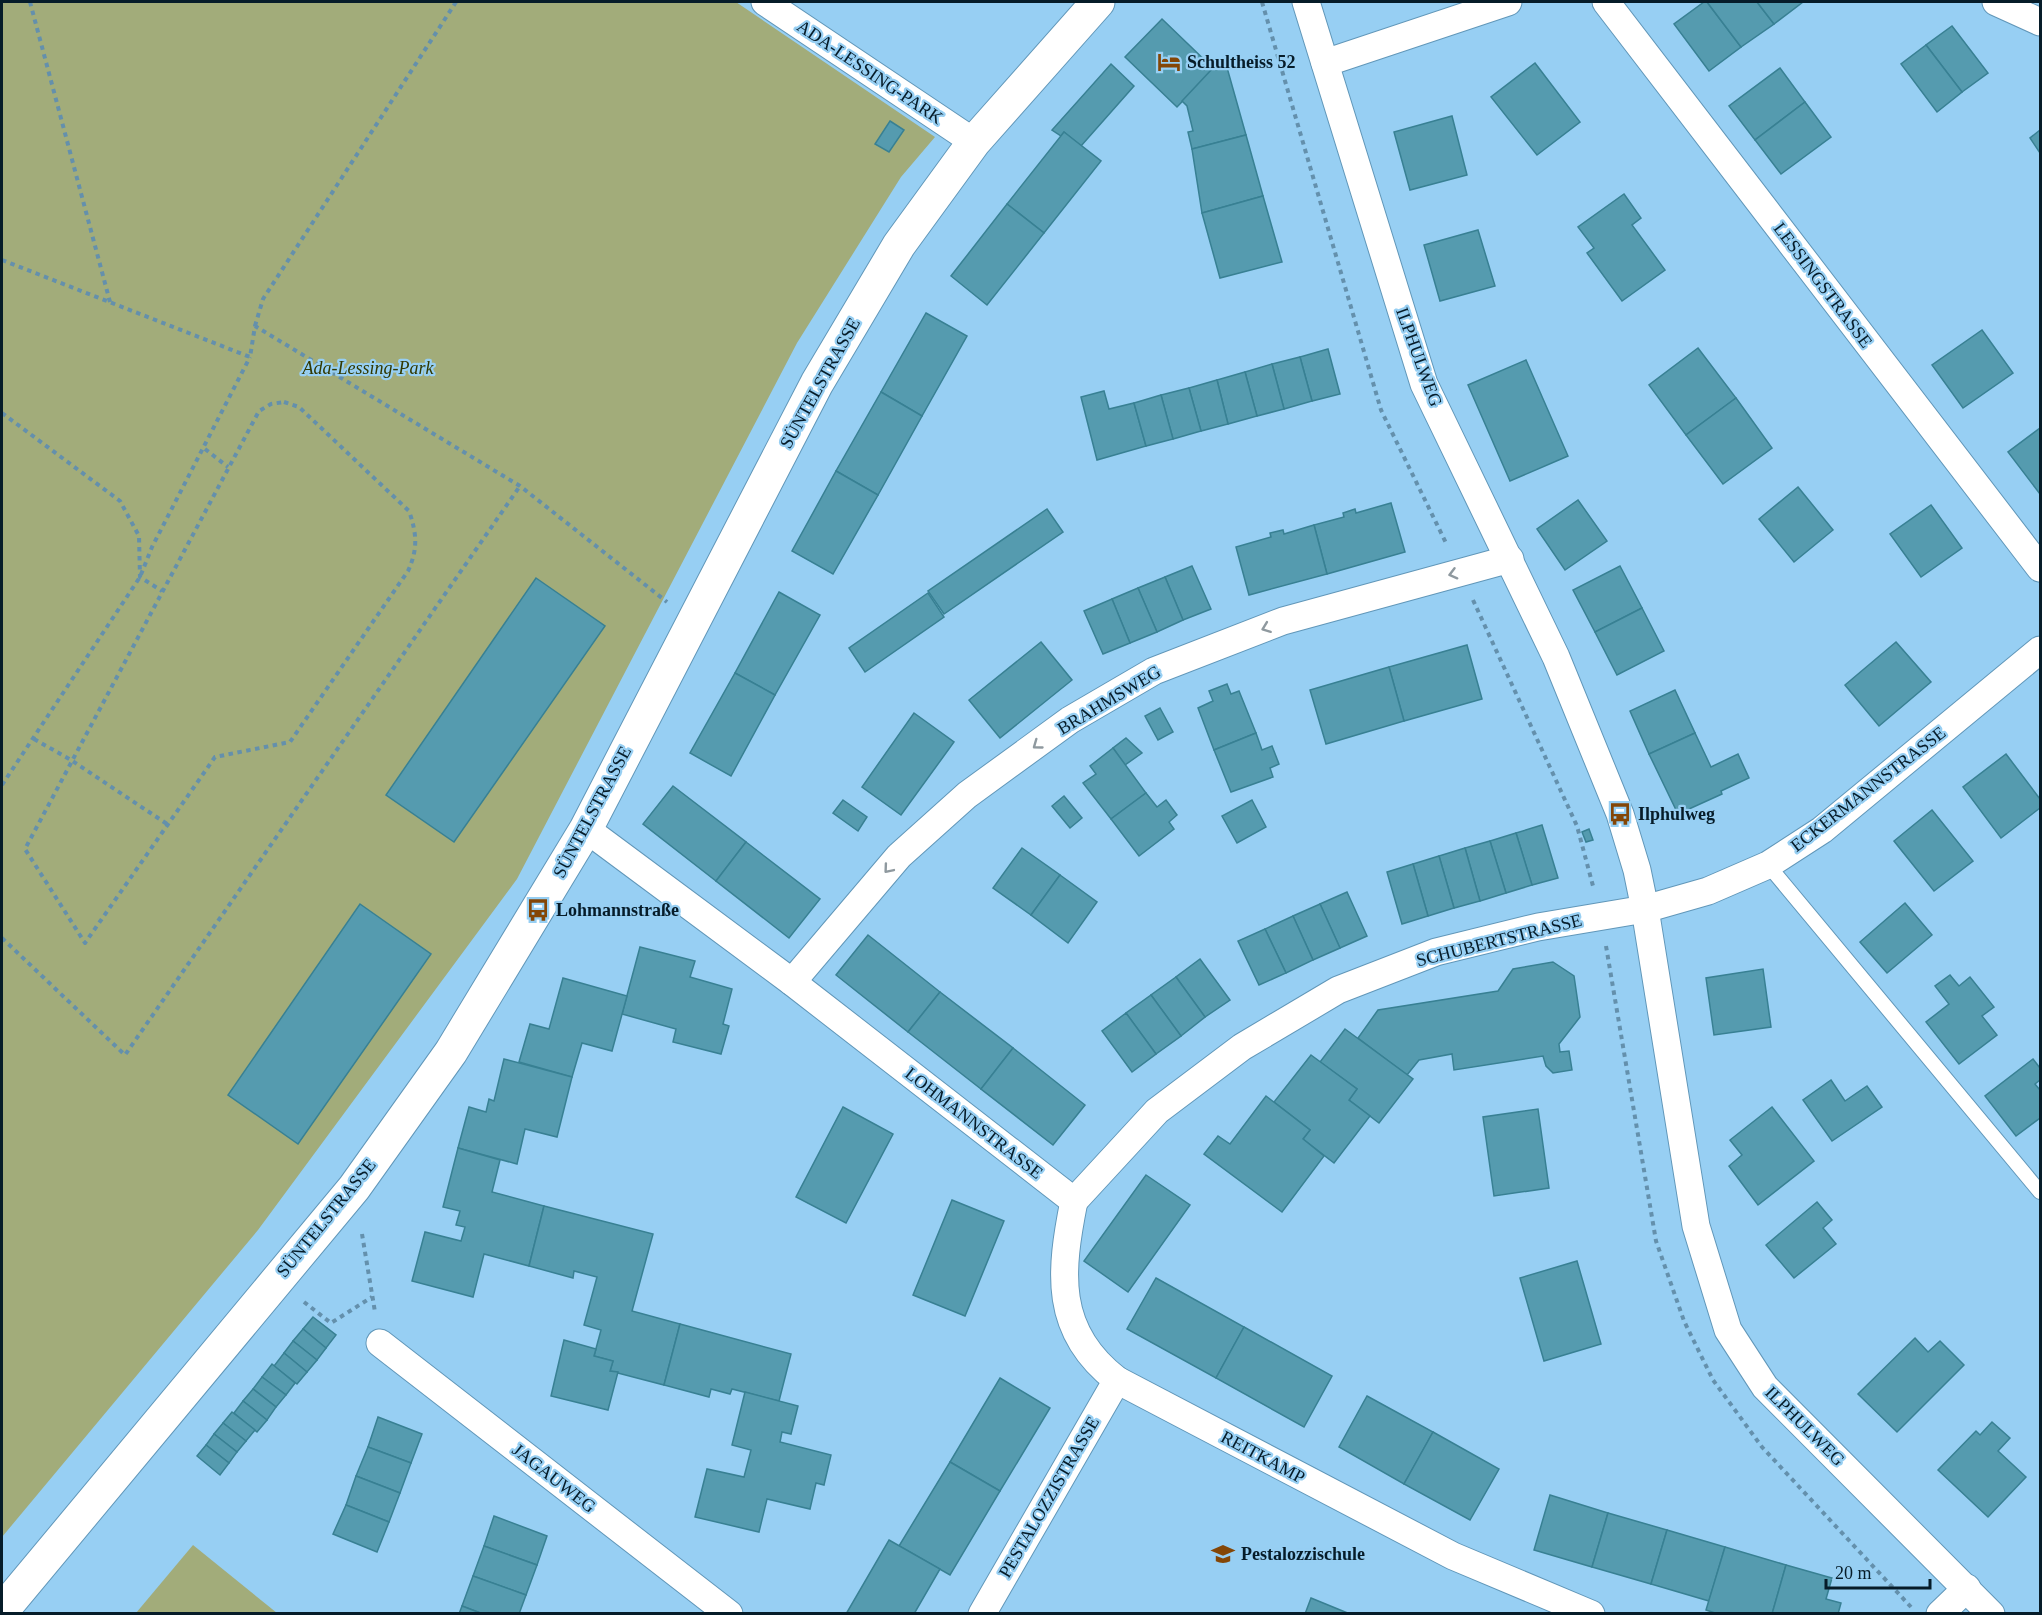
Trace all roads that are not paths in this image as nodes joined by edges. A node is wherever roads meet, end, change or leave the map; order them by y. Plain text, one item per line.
1 (765, 2) edge
2 (1098, 2) edge
3 (1306, 2) edge
4 (1508, 2) edge
5 (1606, 2) edge
6 (1996, 2) edge
7 (2040, 22) edge
8 (1325, 63) junction
9 (974, 142) junction
10 (1510, 559) junction
11 (2040, 568) edge
12 (2040, 650) edge
13 (586, 828) junction
14 (1768, 865) junction
15 (1645, 909) junction
16 (792, 982) junction
17 (2040, 1192) edge
18 (1074, 1201) junction
19 (380, 1342) road end
20 (1117, 1380) junction
21 (1967, 1588) junction
22 (2, 1611) edge
23 (729, 1614) edge
24 (981, 1614) edge
25 (1591, 1614) edge
26 (1940, 1614) edge
27 (1991, 1614) edge

1 - 9 street, ADA-LESSING-PARK
2 - 9 street, SÜNTELSTRASSE
3 - 8 street, ILPHULWEG
4 - 8 street
5 - 11 street, LESSINGSTRASSE
6 - 7 street
8 - 10 street, ILPHULWEG
9 - 13 street, SÜNTELSTRASSE
10 - 15 street, ILPHULWEG
10 -> 16 street, BRAHMSWEG
12 - 14 street, ECKERMANNSTRASSE
13 - 16 street, LOHMANNSTRASSE
13 - 22 street, SÜNTELSTRASSE
14 - 15 street, ECKERMANNSTRASSE
14 - 17 lane
15 - 18 street, SCHUBERTSTRASSE
15 - 21 street, ILPHULWEG
16 - 18 street, LOHMANNSTRASSE
18 - 20 street, REITKAMP
19 - 23 street, JAGAUWEG
20 - 24 street, PESTALOZZISTRASSE
20 - 25 street, REITKAMP
21 - 26 street
21 - 27 street, ILPHULWEG

